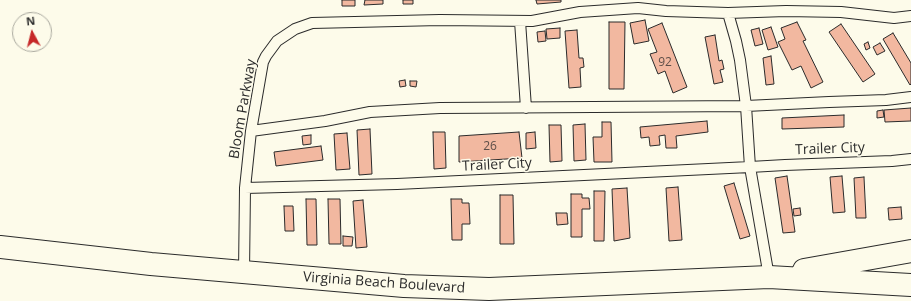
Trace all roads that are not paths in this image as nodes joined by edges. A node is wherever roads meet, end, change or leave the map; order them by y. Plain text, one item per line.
1 (728, 13) junction
2 (911, 16) edge
3 (520, 21) junction
4 (911, 97) edge
5 (746, 106) junction
6 (526, 108) junction
7 (251, 131) junction
8 (911, 159) edge
9 (750, 167) junction
10 (245, 188) junction
11 (0, 247) edge
12 (911, 251) edge
13 (244, 272) junction
14 (769, 277) junction
15 (911, 285) edge

1 - 2 lane, Bloom Parkway
1 - 3 lane, Bloom Parkway
1 - 5 lane
3 - 6 lane
3 - 7 lane, Bloom Parkway
4 - 5 lane
5 - 6 lane
5 - 9 lane
6 - 7 lane
7 - 10 lane, Bloom Parkway
8 - 9 lane, Trailer City
9 - 10 lane, Trailer City
9 - 14 lane
10 - 13 lane, Bloom Parkway
11 - 13 main road, Virginia Beach Boulevard
12 - 14 main road, Virginia Beach Boulevard
13 - 14 main road, Virginia Beach Boulevard
14 - 15 main road, Virginia Beach Boulevard

